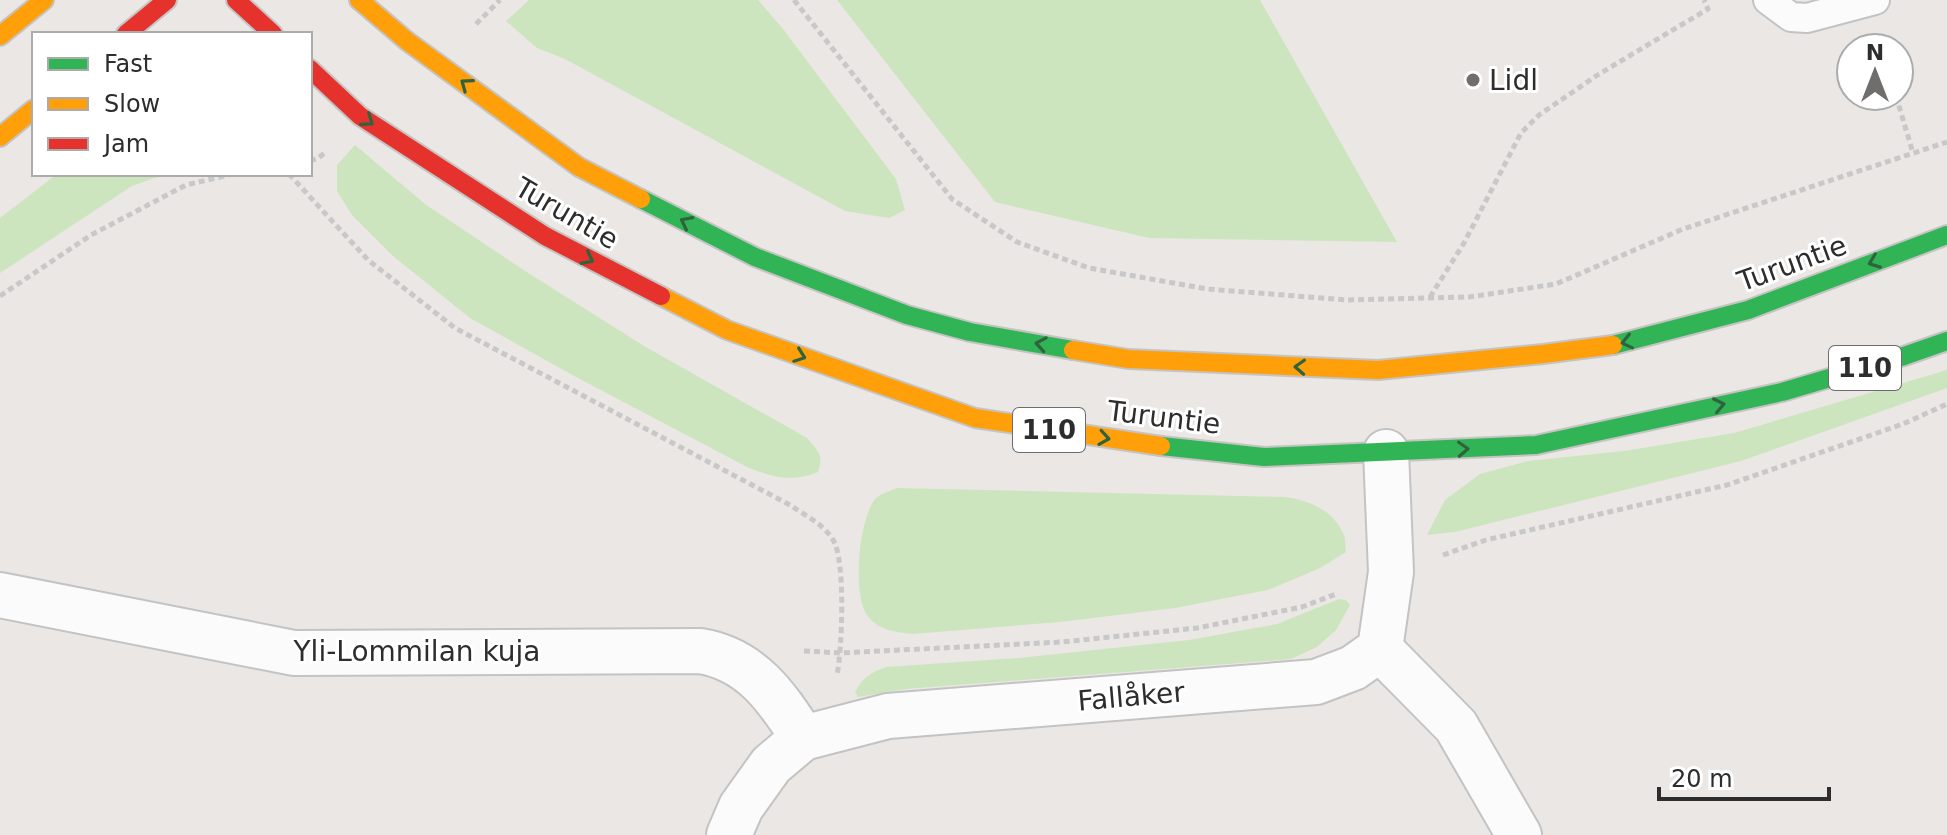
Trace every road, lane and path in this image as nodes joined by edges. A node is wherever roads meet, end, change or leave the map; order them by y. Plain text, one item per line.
1 (44, 0) edge
2 (167, 0) edge
3 (236, 0) edge
4 (359, 0) edge
5 (500, 0) edge
6 (794, 0) edge
7 (1704, 0) edge
8 (1768, 0) edge
9 (1875, 0) edge
10 (476, 24) dead end
11 (128, 32) edge
12 (271, 32) edge
13 (0, 36) edge
14 (312, 71) edge
15 (32, 111) edge
16 (1901, 112) edge
17 (0, 137) edge
18 (1947, 142) edge
19 (1913, 153) junction
20 (224, 176) edge
21 (291, 176) edge
22 (1947, 235) edge
23 (0, 296) edge
24 (1429, 298) junction
25 (1947, 341) edge
26 (1386, 452) junction
27 (0, 595) edge
28 (1380, 649) junction
29 (795, 726) junction
30 (729, 835) edge
31 (1519, 835) edge

1 - 13 main road
2 - 11 main road
3 - 12 main road
22 -> 4 main road, Turuntie
5 - 10 path
6 - 24 path
7 - 24 path
8 - 9 lane
14 -> 26 main road, Turuntie / 110
15 - 17 main road
16 - 19 path
18 - 19 path
19 - 24 path
20 - 23 path
21 - 29 path
26 -> 25 main road, Turuntie / 110
26 - 28 street
27 - 29 street, Yli-Lommilan kuja
28 - 29 street, Fallåker
28 - 31 street
29 - 30 street, Fallåker

